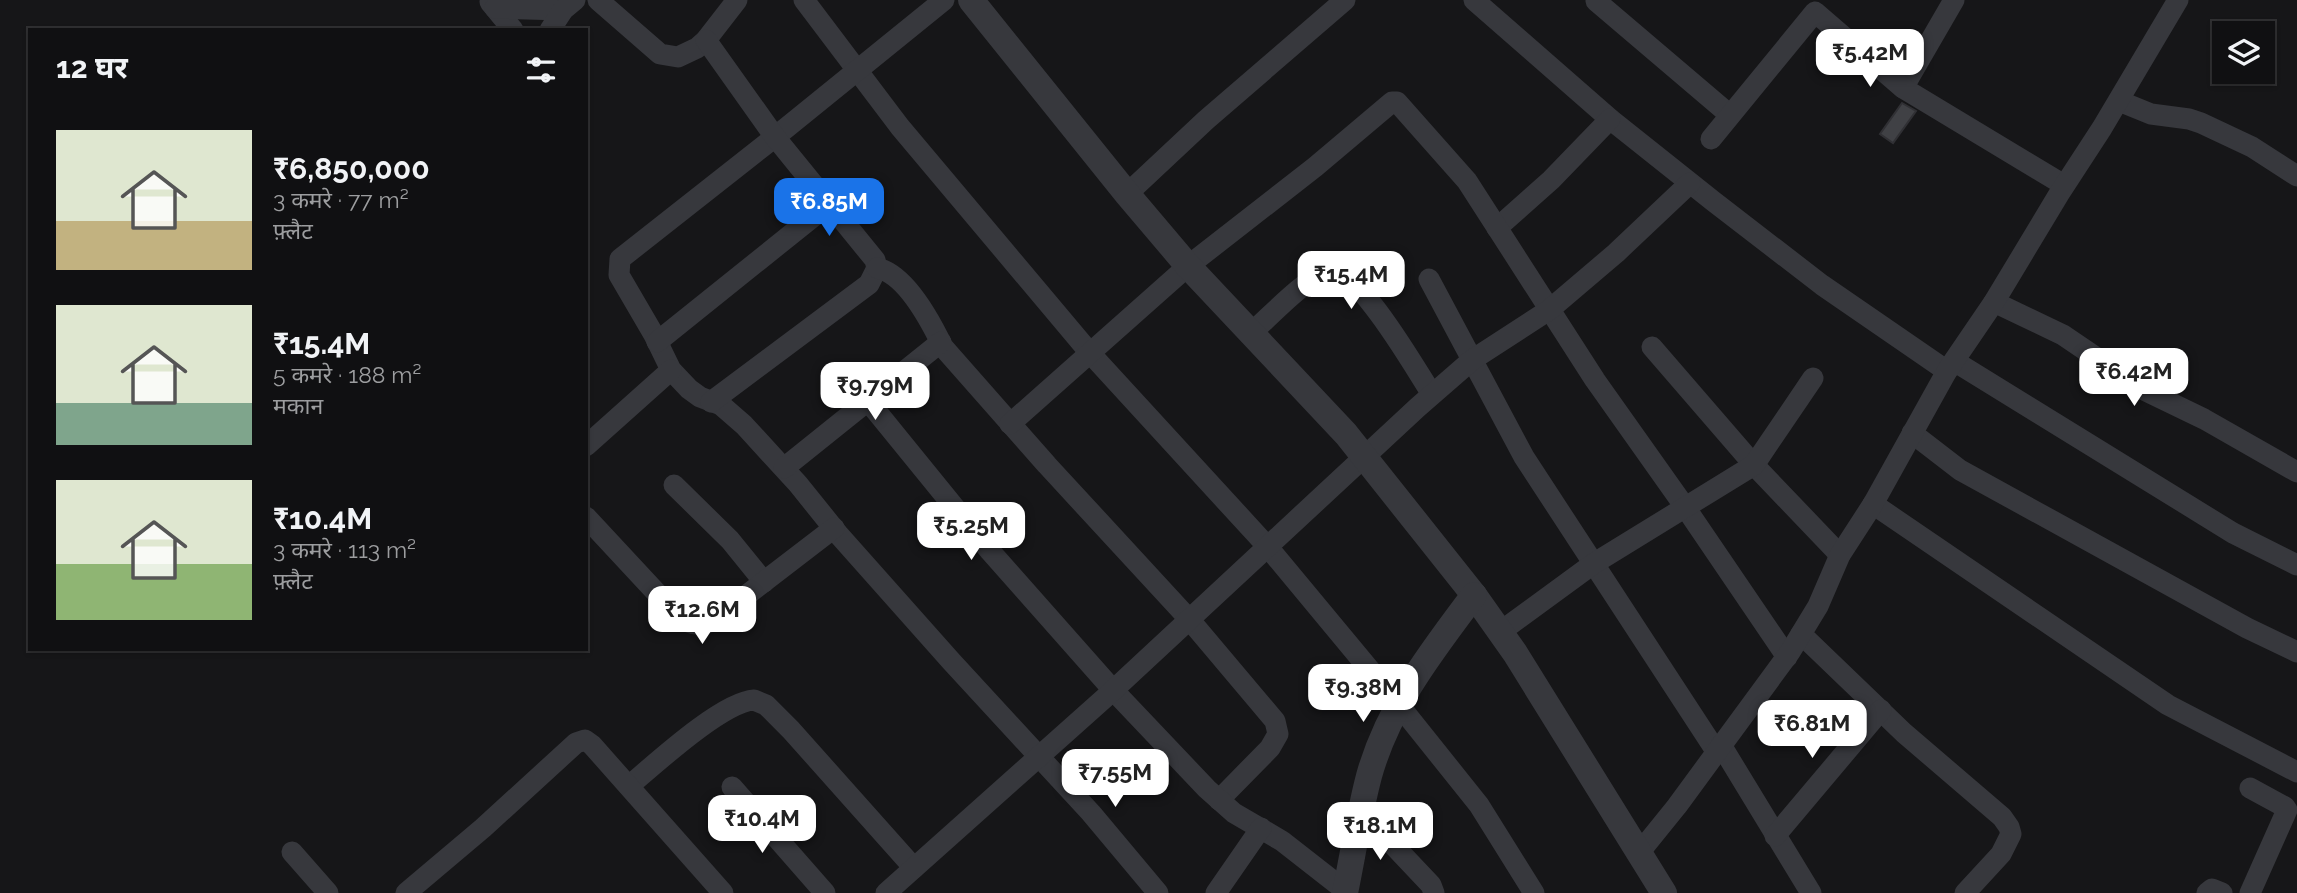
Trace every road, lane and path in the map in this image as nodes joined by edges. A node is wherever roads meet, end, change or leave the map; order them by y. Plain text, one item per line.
1 (598, 0) edge
2 (737, 0) edge
3 (804, 0) edge
4 (944, 0) edge
5 (971, 0) edge
6 (1345, 0) edge
7 (1474, 0) edge
8 (1954, 0) edge
9 (2178, 0) edge
10 (1596, 1) edge
11 (492, 4) edge
12 (569, 5) edge
13 (1809, 6) edge
14 (511, 28) edge
15 (552, 28) edge
16 (706, 40) junction
17 (856, 71) junction
18 (1903, 88) junction
19 (2119, 101) junction
20 (1730, 116) junction
21 (1610, 119) junction
22 (775, 138) junction
23 (1711, 139) dead end
24 (2297, 176) edge
25 (1690, 183) junction
26 (2064, 185) junction
27 (1127, 194) junction
28 (829, 204) junction
29 (1497, 228) junction
30 (1188, 266) junction
31 (877, 268) junction
32 (1429, 279) dead end
33 (1994, 302) junction
34 (1549, 310) junction
35 (1251, 333) junction
36 (657, 342) junction
37 (941, 342) junction
38 (1652, 347) dead end
39 (1090, 353) junction
40 (1472, 360) junction
41 (1950, 366) junction
42 (671, 370) junction
43 (1813, 378) dead end
44 (1432, 394) junction
45 (868, 401) junction
46 (711, 402) junction
47 (1010, 424) junction
48 (1912, 433) junction
49 (588, 444) edge
50 (1363, 456) junction
51 (1754, 465) junction
52 (784, 468) junction
53 (2296, 469) edge
54 (674, 485) dead end
55 (1873, 504) junction
56 (1685, 507) junction
57 (588, 519) edge
58 (834, 528) junction
59 (1267, 546) junction
60 (1840, 555) junction
61 (1593, 564) junction
62 (2297, 565) edge
63 (764, 582) junction
64 (1474, 596) junction
65 (1189, 619) junction
66 (1500, 632) junction
67 (1801, 634) junction
68 (2297, 652) edge
69 (1787, 657) junction
70 (1113, 690) junction
71 (1399, 705) junction
72 (1881, 710) junction
73 (1718, 748) junction
74 (1037, 756) junction
75 (2297, 772) edge
76 (629, 786) junction
77 (732, 787) dead end
78 (2250, 788) dead end
79 (1219, 800) junction
80 (1362, 812) junction
81 (1261, 828) junction
82 (1776, 836) junction
83 (292, 852) dead end
84 (1640, 853) junction
85 (914, 867) junction
86 (1345, 892) edge
87 (328, 893) edge
88 (406, 893) edge
89 (723, 893) edge
90 (825, 893) edge
91 (887, 893) edge
92 (1158, 893) edge
93 (1216, 893) edge
94 (1434, 893) edge
95 (1534, 893) edge
96 (1664, 893) edge
97 (1811, 893) edge
98 (1965, 893) edge
99 (2207, 893) edge
100 (2222, 893) edge
101 (2250, 893) edge

1 - 16 street
2 - 16 street
3 - 17 street
4 - 17 street
5 - 27 street
6 - 27 street
7 - 21 street
8 - 18 street
9 - 19 street
10 - 20 street
11 - 12 street
11 - 14 street
12 - 15 street
13 - 18 street
13 - 20 street
16 - 22 street
17 - 22 street
17 - 39 street
18 - 26 street
19 - 24 street
19 - 26 street
20 - 23 street
21 - 25 street
21 - 29 street
22 - 28 street
22 - 36 street
25 - 34 street
25 - 41 street
26 - 33 street
27 - 30 street
28 - 31 street
28 - 36 street
29 - 30 street
29 - 34 street
30 - 35 street
30 - 39 street
31 - 37 street
31 - 46 street
32 - 40 street
33 - 41 street
33 - 53 street
34 - 40 street
34 - 56 street
35 - 44 street
35 - 50 street
36 - 42 street
37 - 45 street
37 - 47 street
38 - 51 street
39 - 47 street
39 - 59 street
40 - 44 street
40 - 61 street
41 - 48 street
41 - 62 street
42 - 46 street
42 - 49 street
43 - 51 street
44 - 50 street
45 - 52 street
45 - 70 street
46 - 52 street
47 - 65 street
48 - 55 street
48 - 68 street
50 - 59 street
50 - 64 street
51 - 56 street
51 - 60 street
52 - 58 street
54 - 63 street
55 - 60 street
55 - 75 street
56 - 61 street
56 - 69 street
57 - 63 street
58 - 63 street
58 - 74 street
59 - 65 street
59 - 71 street
60 - 67 street
61 - 66 street
61 - 73 street
64 - 66 street
64 - 71 street
65 - 70 street
65 - 79 street
66 - 84 street
67 - 69 street
67 - 72 street
69 - 73 street
70 - 74 street
70 - 79 street
71 - 80 street
71 - 95 street
72 - 82 street
72 - 98 street
73 - 82 street
73 - 84 street
74 - 85 street
74 - 92 street
76 - 85 street
76 - 88 street
76 - 89 street
77 - 90 street
78 - 101 street
79 - 81 street
80 - 86 street
80 - 94 street
81 - 86 street
81 - 93 street
82 - 97 street
83 - 87 street
84 - 96 street
85 - 91 street
99 - 100 street

